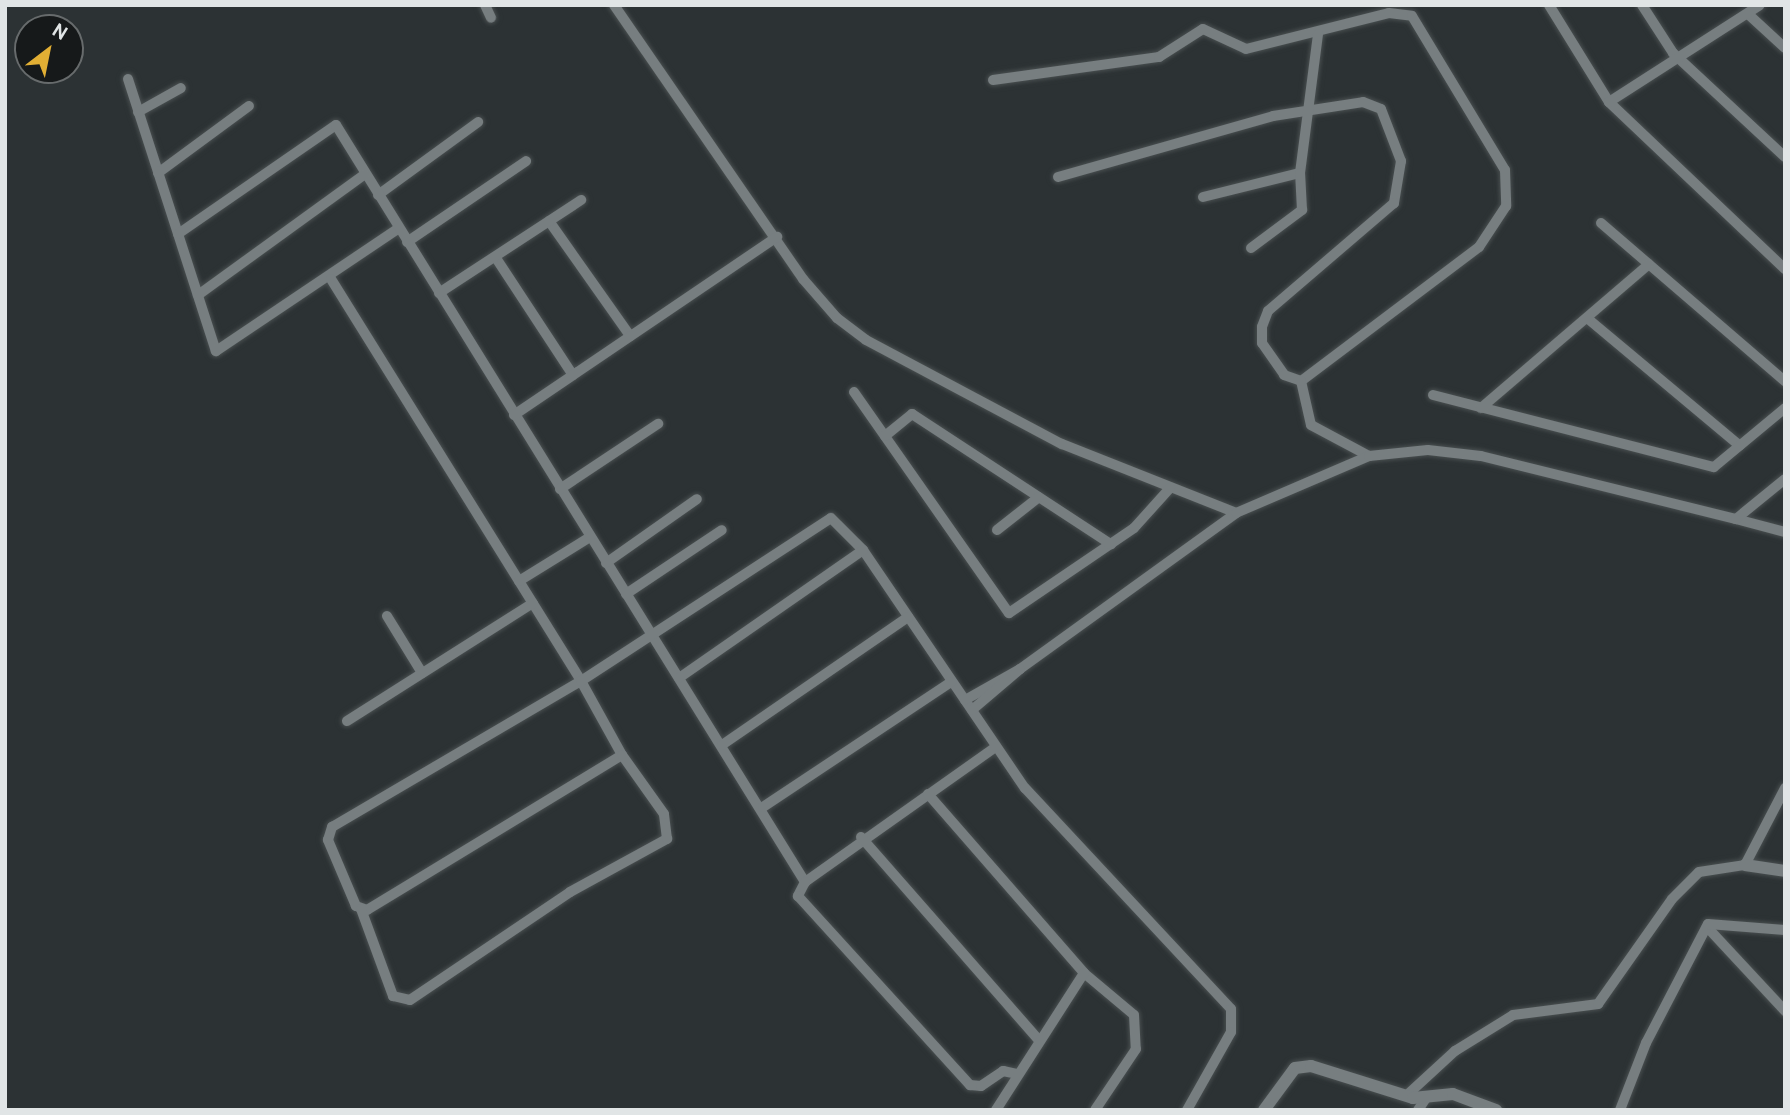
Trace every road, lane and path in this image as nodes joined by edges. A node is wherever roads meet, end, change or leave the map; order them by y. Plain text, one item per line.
1 (485, 5) edge
2 (614, 5) edge
3 (1549, 5) edge
4 (1642, 5) edge
5 (1760, 5) edge
6 (1748, 14) junction
7 (491, 18) dead end
8 (1318, 34) junction
9 (1785, 48) edge
10 (1678, 57) junction
11 (128, 79) dead end
12 (993, 79) dead end
13 (181, 88) dead end
14 (1609, 102) junction
15 (250, 106) dead end
16 (1308, 110) junction
17 (138, 112) junction
18 (478, 122) dead end
19 (1785, 157) edge
20 (526, 160) dead end
21 (158, 173) junction
22 (1300, 173) junction
23 (365, 174) junction
24 (1058, 177) dead end
25 (378, 195) junction
26 (1203, 197) dead end
27 (581, 200) dead end
28 (549, 221) junction
29 (1601, 223) dead end
30 (399, 228) junction
31 (178, 234) junction
32 (777, 237) junction
33 (407, 242) junction
34 (1251, 248) dead end
35 (496, 258) junction
36 (1649, 264) junction
37 (1785, 269) edge
38 (331, 279) junction
39 (439, 293) junction
40 (198, 295) junction
41 (1587, 318) junction
42 (630, 335) junction
43 (573, 375) junction
44 (1301, 381) junction
45 (1785, 381) edge
46 (855, 392) dead end
47 (1433, 395) dead end
48 (1481, 408) junction
49 (1785, 408) edge
50 (514, 415) junction
51 (658, 424) dead end
52 (885, 436) junction
53 (1740, 446) junction
54 (1369, 456) junction
55 (1785, 479) edge
56 (1170, 488) junction
57 (560, 489) junction
58 (1039, 497) junction
59 (697, 499) dead end
60 (1236, 513) junction
61 (1736, 519) junction
62 (722, 530) dead end
63 (997, 530) dead end
64 (1785, 533) edge
65 (590, 537) junction
66 (1111, 544) junction
67 (863, 550) junction
68 (606, 563) junction
69 (519, 581) junction
70 (626, 594) junction
71 (533, 603) junction
72 (387, 616) dead end
73 (908, 617) junction
74 (652, 636) junction
75 (1020, 669) junction
76 (422, 673) junction
77 (679, 678) junction
78 (581, 681) junction
79 (951, 682) junction
80 (965, 700) junction
81 (972, 710) junction
82 (347, 721) dead end
83 (722, 745) junction
84 (996, 747) junction
85 (622, 755) junction
86 (1785, 788) edge
87 (928, 794) junction
88 (763, 807) junction
89 (861, 837) junction
90 (1745, 865) junction
91 (1785, 871) edge
92 (805, 881) junction
93 (361, 909) junction
94 (1707, 927) junction
95 (1785, 930) edge
96 (1084, 974) junction
97 (1784, 1009) edge
98 (1039, 1040) junction
99 (1017, 1074) junction
100 (1406, 1096) junction
101 (1426, 1098) junction
102 (996, 1110) edge
103 (1095, 1110) edge
104 (1187, 1110) edge
105 (1265, 1110) edge
106 (1418, 1110) edge
107 (1496, 1110) edge
108 (1620, 1110) edge

1 - 7 street
2 - 32 street
3 - 14 street
4 - 10 street
5 - 6 street
6 - 9 street
6 - 10 street
8 - 12 street
8 - 16 street
8 - 44 street
10 - 14 street
10 - 19 street
11 - 17 street
13 - 17 street
14 - 37 street
15 - 21 street
16 - 22 street
16 - 24 street
16 - 44 street
17 - 21 street
18 - 25 street
20 - 33 street
21 - 31 street
22 - 26 street
22 - 34 street
23 - 25 street
23 - 31 street
23 - 40 street
25 - 30 street
27 - 28 street
28 - 35 street
28 - 42 street
29 - 36 street
30 - 33 street
30 - 38 street
31 - 40 street
32 - 42 street
32 - 56 street
33 - 39 street
35 - 39 street
35 - 43 street
36 - 41 street
36 - 45 street
38 - 40 street
38 - 69 street
39 - 50 street
41 - 48 street
41 - 53 street
42 - 43 street
43 - 50 street
44 - 54 street
46 - 52 street
47 - 48 street
48 - 53 street
49 - 53 street
50 - 57 street
51 - 57 street
52 - 58 street
52 - 66 street
54 - 60 street
54 - 61 street
55 - 61 street
56 - 60 street
56 - 66 street
57 - 65 street
58 - 63 street
58 - 66 street
59 - 68 street
60 - 75 street
61 - 64 street
62 - 70 street
65 - 68 street
65 - 69 street
67 - 73 street
67 - 74 street
67 - 77 street
68 - 70 street
69 - 71 street
70 - 74 street
71 - 76 street
71 - 78 street
72 - 76 street
73 - 79 street
73 - 83 street
74 - 77 street
74 - 78 street
75 - 80 street
75 - 81 street
76 - 82 street
77 - 83 street
78 - 85 street
78 - 93 street
79 - 80 street
79 - 88 street
80 - 81 street
81 - 84 street
83 - 88 street
84 - 87 street
84 - 104 street
85 - 93 street
85 - 93 street
86 - 90 street
87 - 89 street
87 - 96 street
88 - 92 street
89 - 92 street
89 - 98 street
90 - 91 street
90 - 100 street
92 - 99 street
94 - 95 street
94 - 97 street
94 - 108 street
96 - 98 street
96 - 103 street
98 - 99 street
99 - 102 street
100 - 101 street
100 - 105 street
101 - 106 street
101 - 107 street

